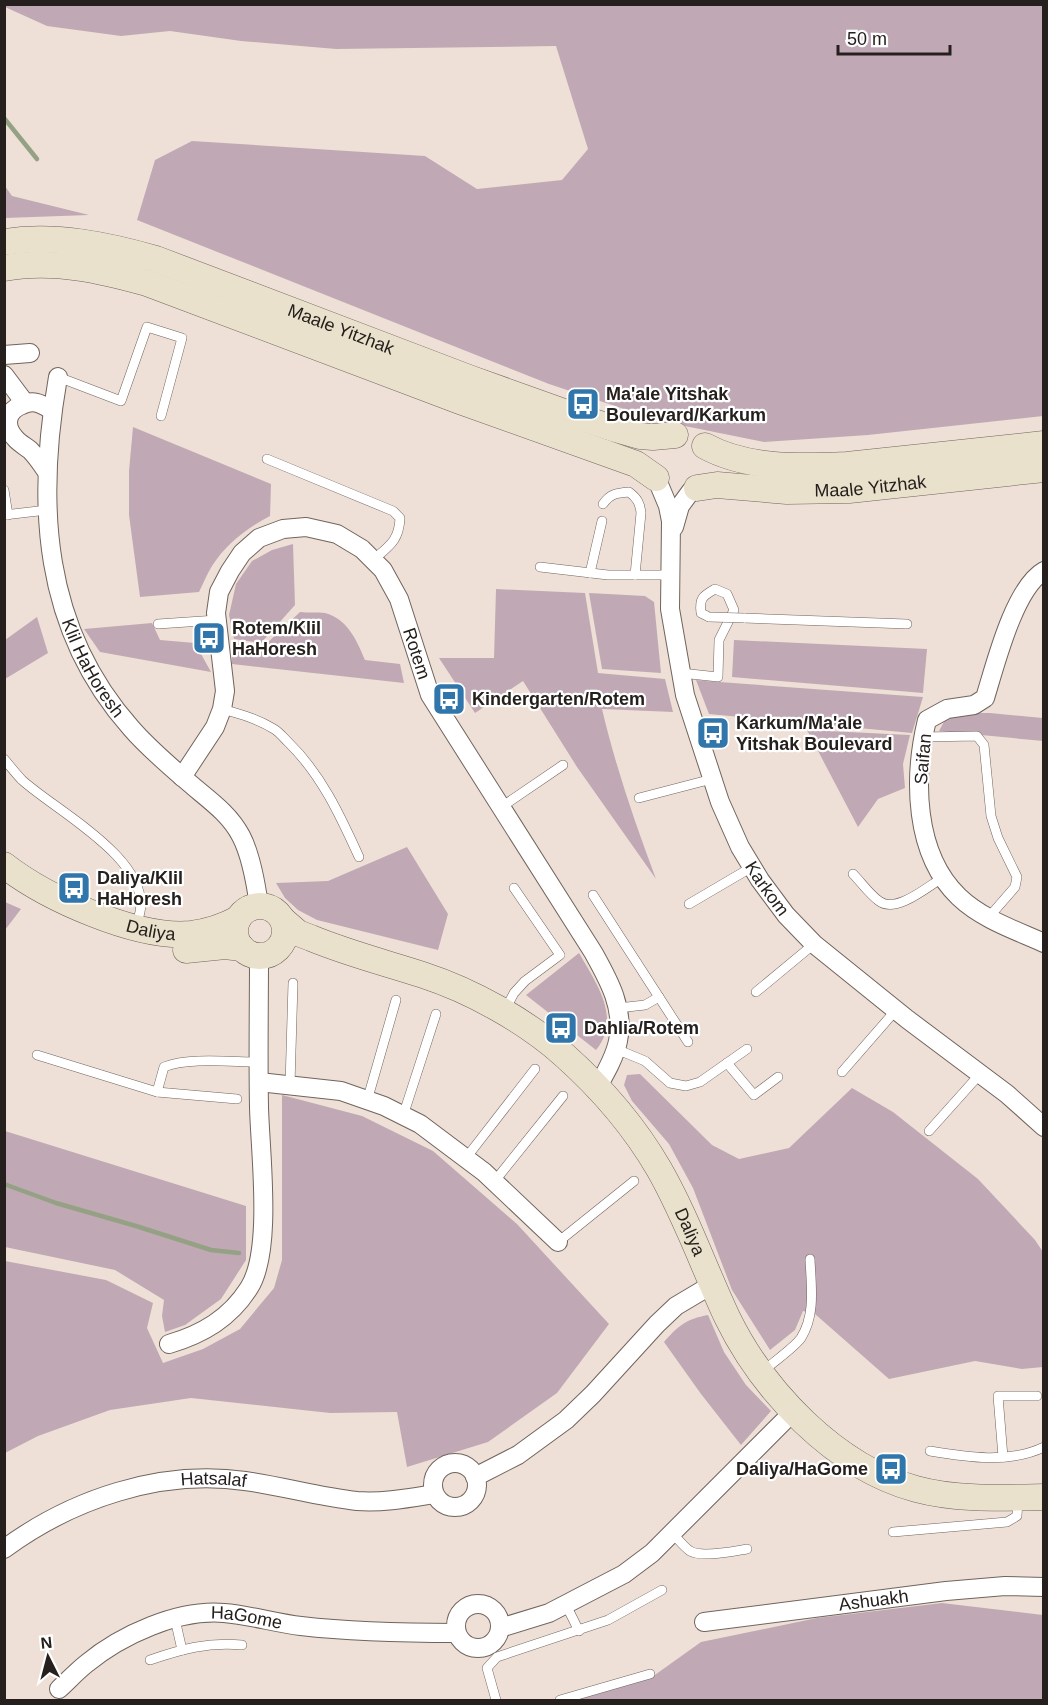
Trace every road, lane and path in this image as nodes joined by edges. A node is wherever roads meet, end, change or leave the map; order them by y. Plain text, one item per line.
1 (4, 242) edge
2 (4, 268) edge
3 (30, 354) dead end
4 (4, 355) edge
5 (4, 375) edge
6 (58, 377) joint
7 (25, 403) junction
8 (52, 410) junction
9 (161, 416) dead end
10 (675, 435) junction
11 (1044, 444) edge
12 (705, 446) junction
13 (267, 459) dead end
14 (1044, 469) edge
15 (47, 472) junction
16 (657, 480) junction
17 (4, 490) edge
18 (694, 490) junction
19 (603, 504) dead end
20 (47, 510) junction
21 (6, 515) edge
22 (602, 521) dead end
23 (671, 541) junction
24 (373, 560) junction
25 (540, 567) dead end
26 (1044, 572) edge
27 (590, 573) junction
28 (635, 575) junction
29 (669, 575) junction
30 (217, 620) junction
31 (158, 624) dead end
32 (907, 624) dead end
33 (681, 673) junction
34 (222, 709) junction
35 (924, 737) junction
36 (4, 759) edge
37 (563, 765) dead end
38 (182, 777) junction
39 (712, 779) junction
40 (639, 798) dead end
41 (500, 808) junction
42 (358, 857) dead end
43 (4, 865) edge
44 (752, 867) junction
45 (853, 874) dead end
46 (942, 878) junction
47 (4, 886) edge
48 (514, 888) dead end
49 (593, 895) dead end
50 (689, 904) dead end
51 (249, 912) junction
52 (989, 917) junction
53 (135, 927) junction
54 (266, 942) junction
55 (1044, 943) edge
56 (814, 944) junction
57 (294, 983) dead end
58 (756, 992) dead end
59 (659, 997) junction
60 (396, 1000) dead end
61 (618, 1008) junction
62 (896, 1010) junction
63 (503, 1012) junction
64 (436, 1014) dead end
65 (688, 1042) dead end
66 (616, 1049) junction
67 (747, 1049) dead end
68 (37, 1055) dead end
69 (259, 1062) junction
70 (727, 1063) junction
71 (535, 1069) dead end
72 (842, 1072) dead end
73 (980, 1074) junction
74 (778, 1077) dead end
75 (259, 1082) junction
76 (290, 1085) junction
77 (597, 1088) junction
78 (157, 1092) junction
79 (562, 1096) dead end
80 (237, 1099) dead end
81 (367, 1101) junction
82 (403, 1116) junction
83 (1044, 1126) edge
84 (929, 1131) dead end
85 (466, 1158) junction
86 (634, 1181) dead end
87 (494, 1182) junction
88 (558, 1242) joint
89 (810, 1259) dead end
90 (713, 1284) junction
91 (170, 1344) dead end
92 (761, 1373) junction
93 (1037, 1396) dead end
94 (794, 1411) junction
95 (1044, 1447) edge
96 (930, 1451) dead end
97 (1003, 1457) junction
98 (475, 1477) junction
99 (434, 1494) junction
100 (1018, 1497) junction
101 (1044, 1497) edge
102 (893, 1532) dead end
103 (673, 1534) junction
104 (4, 1549) edge
105 (747, 1549) dead end
106 (1044, 1587) edge
107 (662, 1590) dead end
108 (566, 1605) junction
109 (175, 1618) junction
110 (704, 1622) dead end
111 (500, 1628) junction
112 (579, 1630) junction
113 (456, 1633) junction
114 (242, 1645) dead end
115 (182, 1650) junction
116 (150, 1660) dead end
117 (650, 1674) dead end
118 (59, 1689) dead end
119 (496, 1701) edge
120 (560, 1701) edge

1 - 10 street, Maale Yitzhak
2 - 16 street, Maale Yitzhak
3 - 4 street
5 - 7 street
6 - 8 street, Klil HaHoresh
6 - 9 lane
7 - 8 street
7 - 15 street
8 - 15 street, Klil HaHoresh
10 - 12 street
10 - 16 street
11 - 12 street, Maale Yitzhak
12 - 18 street
13 - 24 lane
14 - 18 street, Maale Yitzhak
15 - 20 street, Klil HaHoresh
16 - 18 street
16 - 23 street, Karkom
17 - 21 lane
18 - 23 street, Karkom
19 - 28 lane
20 - 21 lane
20 - 38 street, Klil HaHoresh
22 - 27 lane
23 - 29 street, Karkom
24 - 30 street, Rotem
24 - 41 street, Rotem
25 - 27 lane
26 - 35 street, Saifan
27 - 28 lane
28 - 29 lane
29 - 33 street, Karkom
30 - 31 lane
30 - 34 street, Rotem
32 - 33 lane, bridge
33 - 39 street, Karkom
34 - 38 street, Rotem
34 - 42 lane
35 - 46 street, Saifan
35 - 52 lane
36 - 53 lane
37 - 41 lane
38 - 51 street, Klil HaHoresh
39 - 40 lane
39 - 44 street, Karkom
41 - 61 street, Rotem
43 - 53 street, Daliya
44 - 50 lane
44 - 56 street, Karkom
45 - 46 lane
46 - 52 street, Saifan
47 - 54 street, Daliya
48 - 63 lane
49 - 59 lane
51 - 53 street, Daliya
51 - 54 street
51 - 54 street
52 - 55 street, Saifan
54 - 63 street, Daliya
54 - 69 street
56 - 58 lane
56 - 62 street, Karkom
57 - 76 lane
59 - 61 lane
59 - 65 lane
60 - 81 lane
61 - 66 street, Rotem
62 - 72 lane
62 - 73 street, Karkom
63 - 77 street, Daliya
64 - 82 lane
66 - 70 lane
66 - 77 street, Rotem
67 - 70 lane
68 - 78 lane
69 - 75 street
69 - 78 lane
70 - 74 lane
71 - 85 lane
73 - 83 street, Karkom
73 - 84 lane
75 - 76 street
75 - 91 street
76 - 81 street
77 - 90 street, Daliya
78 - 80 lane
79 - 87 lane
81 - 82 street
82 - 85 street
85 - 87 street
86 - 88 lane
87 - 88 street
89 - 92 lane
90 - 92 street, Daliya
90 - 98 street
92 - 94 street, Daliya
93 - 97 lane
94 - 100 street, Daliya
94 - 103 street
95 - 97 lane
96 - 97 lane
98 - 99 street
98 - 99 street
99 - 104 street, Hatsalaf
100 - 101 street, Daliya
100 - 102 lane
103 - 105 lane
103 - 108 street
106 - 110 street, Ashuakh
107 - 112 lane
108 - 111 street
108 - 112 lane
109 - 113 street, HaGome
109 - 115 lane
109 - 118 street, HaGome
111 - 113 street
111 - 113 street
112 - 119 lane
114 - 115 lane
115 - 116 lane
117 - 120 lane

